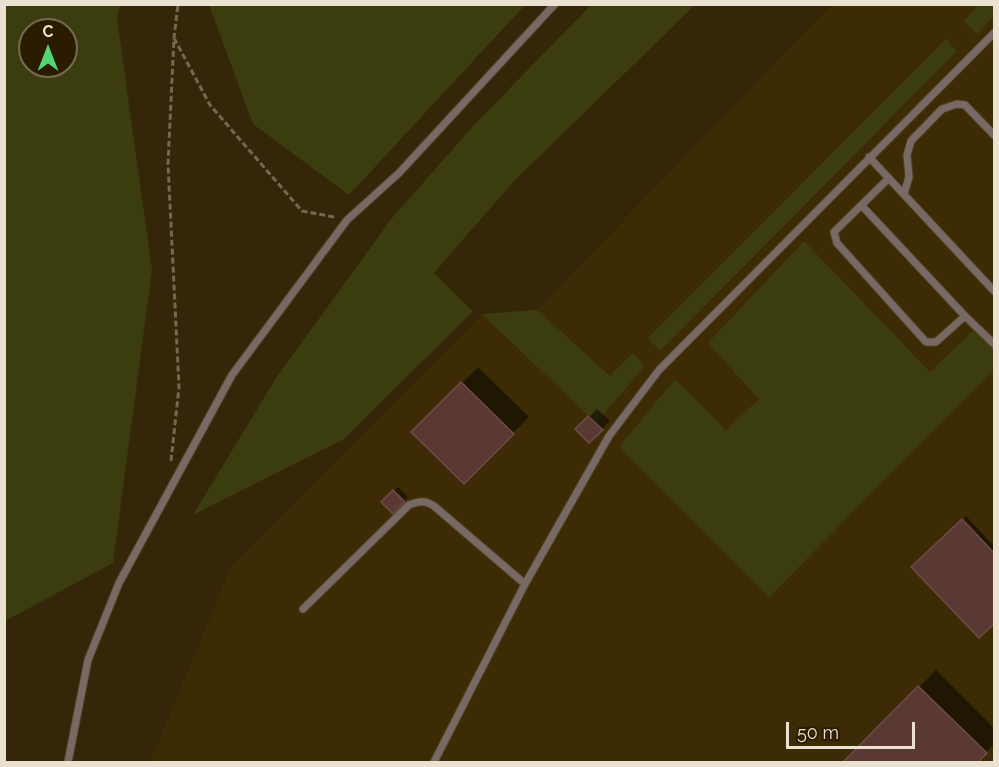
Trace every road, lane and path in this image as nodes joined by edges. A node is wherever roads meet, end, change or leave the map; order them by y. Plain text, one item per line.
1 (178, 4) edge
2 (555, 4) edge
3 (994, 33) edge
4 (174, 38) junction
5 (994, 135) edge
6 (869, 157) junction
7 (888, 179) junction
8 (904, 194) junction
9 (863, 207) junction
10 (347, 220) junction
11 (994, 291) edge
12 (964, 316) junction
13 (994, 344) edge
14 (170, 472) dead end
15 (525, 584) junction
16 (303, 609) dead end
17 (69, 762) edge
18 (434, 762) edge

1 - 4 path
2 - 10 lane
3 - 6 lane
4 - 10 path
4 - 14 path
5 - 8 lane
6 - 7 lane
6 - 15 lane
7 - 8 lane
7 - 9 lane
8 - 11 lane
9 - 12 lane
9 - 12 lane
10 - 17 lane
12 - 13 lane
15 - 16 lane
15 - 18 lane

